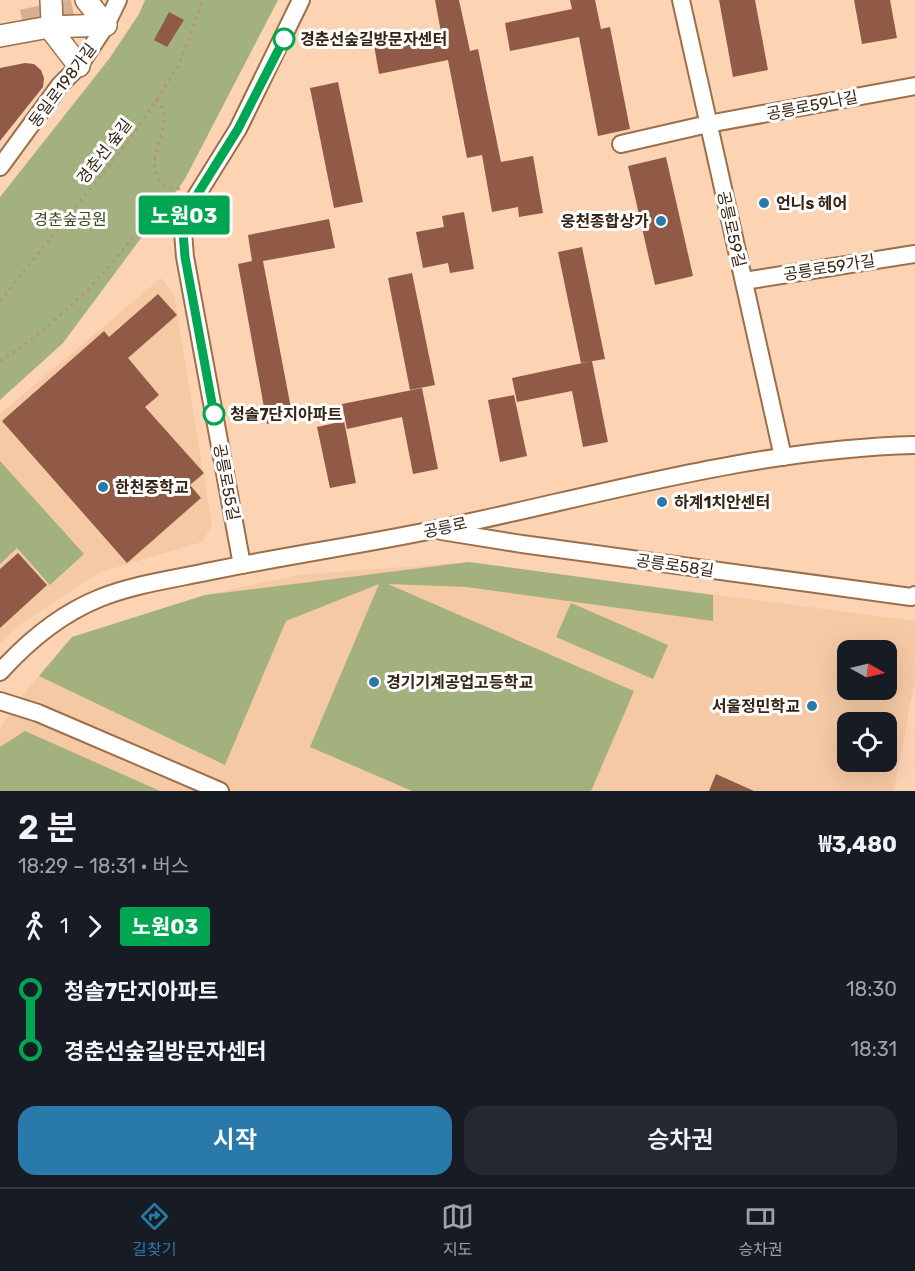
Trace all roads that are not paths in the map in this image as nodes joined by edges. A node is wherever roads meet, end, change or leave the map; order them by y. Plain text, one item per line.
1 (51, 0) edge
2 (86, 0) edge
3 (118, 0) edge
4 (301, 0) edge
5 (681, 0) edge
6 (22, 20) tunnel mouth
7 (0, 24) edge
8 (106, 25) junction
9 (49, 27) junction
10 (0, 36) edge
11 (79, 66) junction
12 (915, 86) edge
13 (708, 124) junction
14 (621, 144) dead end
15 (0, 167) edge
16 (915, 254) edge
17 (744, 281) junction
18 (915, 445) edge
19 (783, 458) junction
20 (435, 530) junction
21 (242, 565) junction
22 (915, 594) edge
23 (0, 672) edge
24 (0, 700) edge
25 (209, 789) edge

1 - 9 main road
2 - 8 main road
3 - 8 street, 동일로198가길
4 - 21 street, 공릉로55길
5 - 13 street, 공릉로59길
6 - 7 main road
8 - 9 main road
8 - 11 street, 동일로198가길
9 - 10 main road
9 - 11 main road
11 - 15 street, 동일로198가길
12 - 13 street, 공릉로59나길
13 - 14 street, 공릉로59나길
13 - 17 street, 공릉로59길
16 - 17 street, 공릉로59가길
17 - 19 street, 공릉로59길
18 - 19 street, 공릉로
19 - 20 street, 공릉로
20 - 21 street, 공릉로
20 - 22 street, 공릉로58길
21 - 23 street, 공릉로
24 - 25 street

